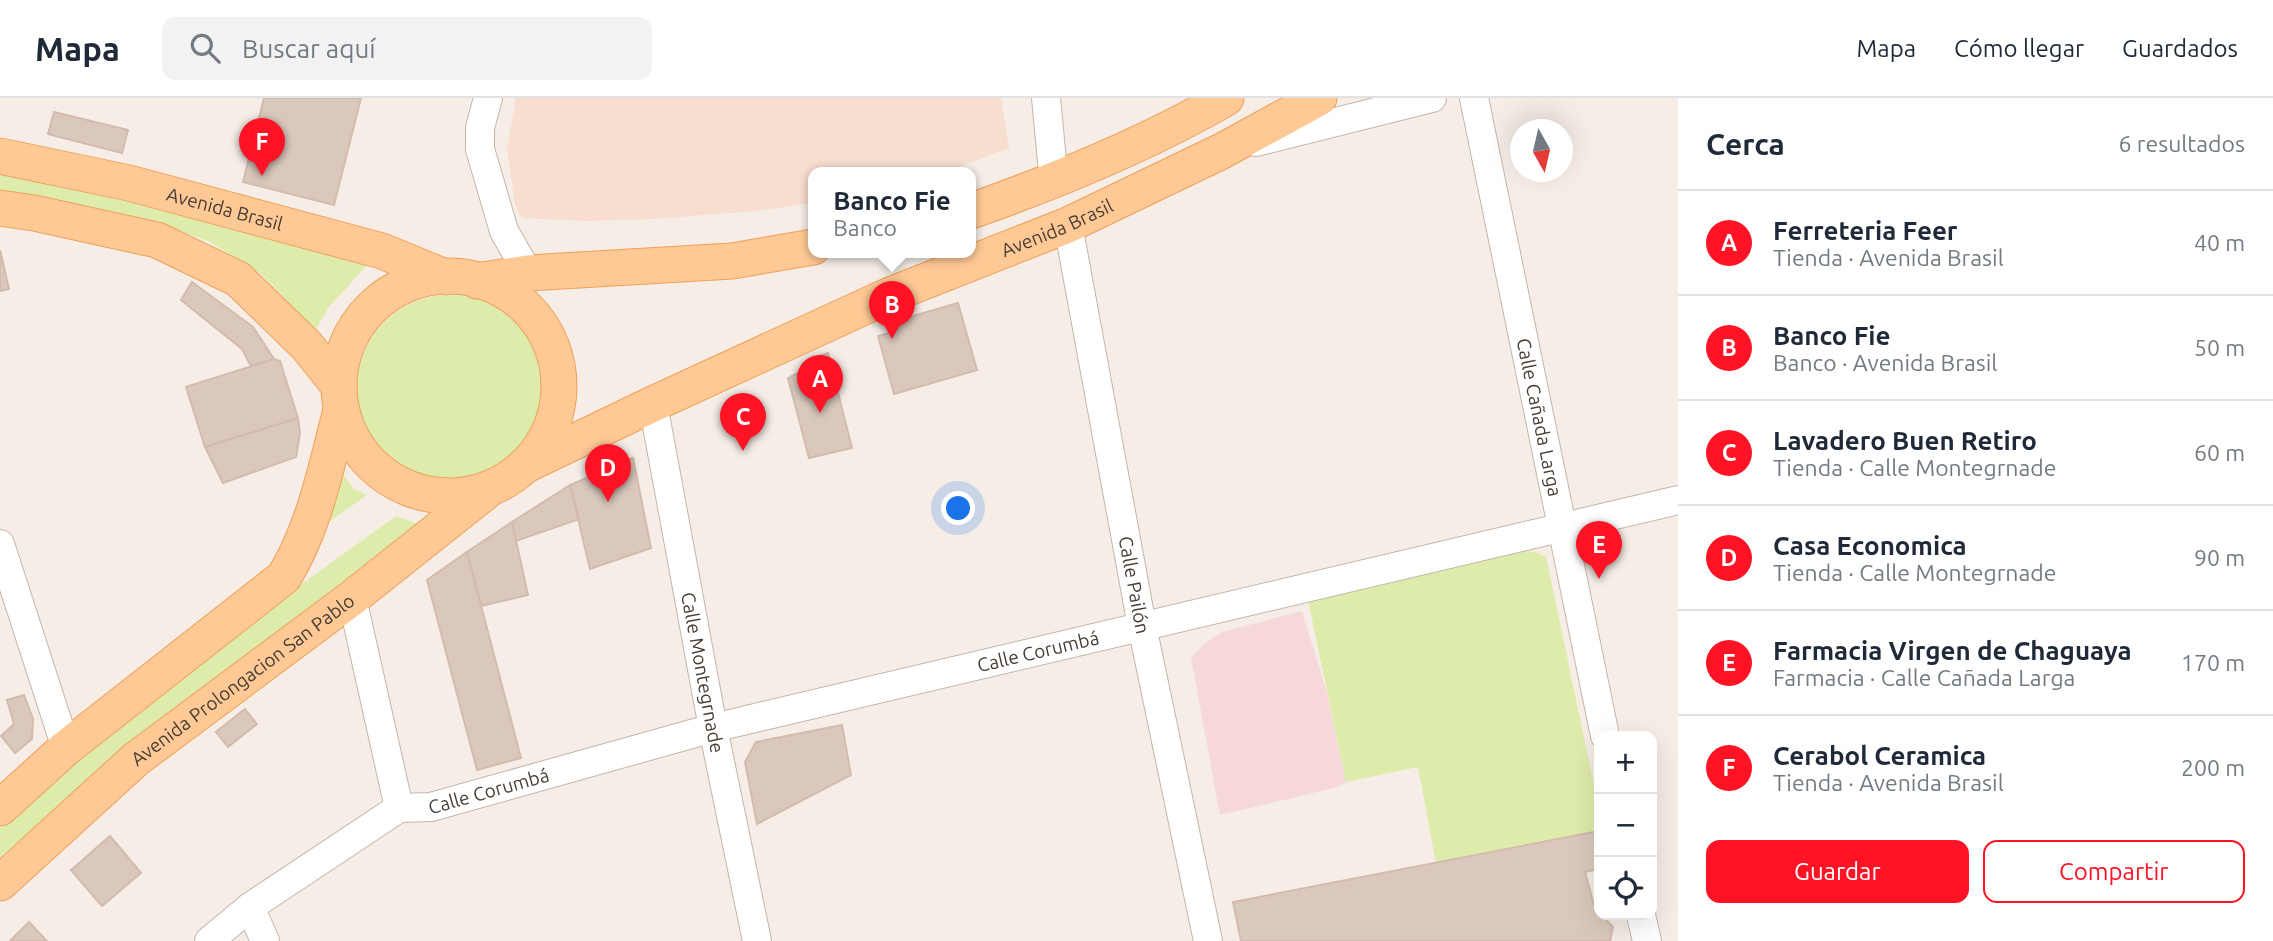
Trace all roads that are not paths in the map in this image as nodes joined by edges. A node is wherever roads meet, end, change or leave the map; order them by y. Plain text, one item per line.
1 (488, 98) edge
2 (1046, 98) edge
3 (1226, 98) edge
4 (1319, 98) edge
5 (1432, 98) edge
6 (1474, 98) edge
7 (1223, 150) junction
8 (0, 156) edge
9 (1054, 182) junction
10 (0, 208) edge
11 (976, 209) edge
12 (1068, 225) junction
13 (808, 248) edge
14 (528, 273) junction
15 (461, 279) junction
16 (340, 398) junction
17 (653, 404) junction
18 (524, 466) junction
19 (492, 487) junction
20 (1678, 500) edge
21 (1562, 528) junction
22 (0, 544) edge
23 (352, 598) junction
24 (1142, 626) junction
25 (713, 727) junction
26 (1604, 731) edge
27 (66, 748) junction
28 (0, 808) edge
29 (399, 808) junction
30 (0, 883) edge
31 (250, 906) junction
32 (1642, 920) edge
33 (209, 941) edge
34 (265, 941) edge
35 (757, 941) edge
36 (1208, 941) edge
37 (1647, 941) edge

1 - 14 street
2 - 9 street
3 - 9 main road
4 - 7 main road, Avenida Brasil
5 - 7 street
6 - 21 street, Calle Cañada Larga
7 - 12 main road, Avenida Brasil
8 - 15 main road, Avenida Brasil
9 - 11 main road
10 - 16 main road
12 - 17 main road, Avenida Brasil
12 - 24 street, Calle Pailón
13 - 14 main road
14 - 15 main road
15 - 16 main road
15 - 18 main road
16 - 19 main road
16 - 27 main road
17 - 18 main road, Avenida Brasil
17 - 25 street, Calle Montegrnade
18 - 19 main road
19 - 23 main road, Avenida Prolongacion San Pablo
20 - 21 street, Calle Corumbá
21 - 24 street, Calle Corumbá
21 - 26 street, Calle Cañada Larga
22 - 27 street
23 - 29 street, Calle Corumbá
23 - 30 main road, Avenida Prolongacion San Pablo
24 - 25 street, Calle Corumbá
24 - 36 street, Calle Pailón
25 - 29 street, Calle Corumbá
25 - 35 street, Calle Montegrnade
27 - 28 main road
29 - 31 street, Calle Corumbá
31 - 33 street, Calle Corumbá
31 - 34 street
32 - 37 street

